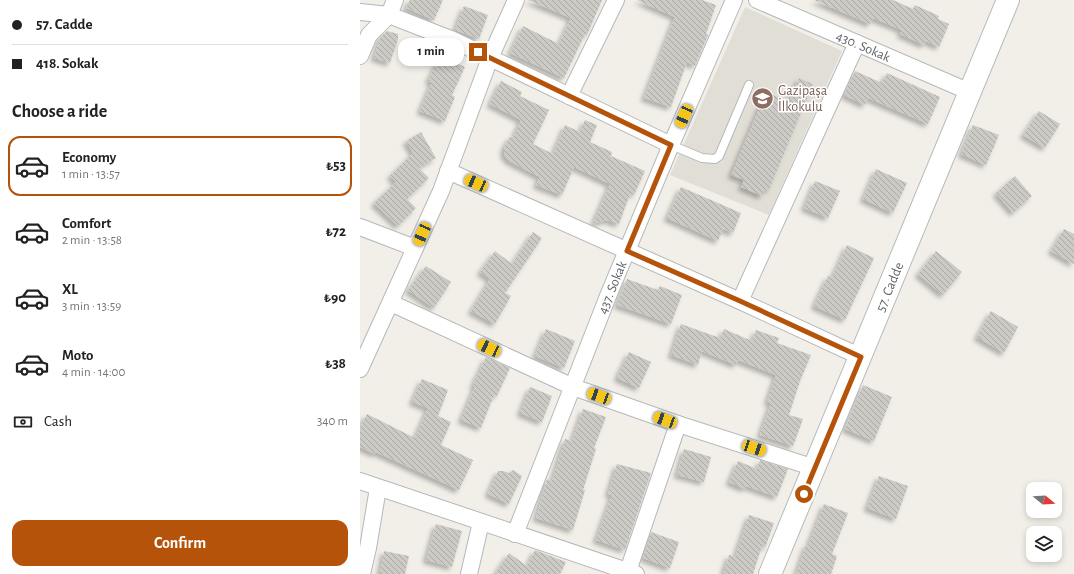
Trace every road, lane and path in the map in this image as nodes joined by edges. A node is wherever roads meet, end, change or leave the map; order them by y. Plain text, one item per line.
1 (395, 0) edge
2 (516, 0) edge
3 (616, 0) edge
4 (734, 0) edge
5 (757, 0) edge
6 (1008, 0) edge
7 (360, 12) edge
8 (389, 15) junction
9 (857, 43) junction
10 (360, 56) edge
11 (490, 58) junction
12 (749, 85) dead end
13 (970, 92) junction
14 (569, 96) junction
15 (671, 145) junction
16 (448, 171) junction
17 (360, 227) edge
18 (415, 248) junction
19 (627, 251) junction
20 (740, 301) junction
21 (391, 303) junction
22 (861, 357) junction
23 (360, 369) edge
24 (572, 387) junction
25 (678, 424) junction
26 (815, 468) junction
27 (360, 481) edge
28 (378, 488) junction
29 (481, 522) junction
30 (515, 534) junction
31 (632, 573) edge
32 (362, 574) edge
33 (469, 574) edge
34 (770, 574) edge

1 - 8 street
2 - 11 street
3 - 14 street
4 - 15 street, 437. Sokak
5 - 9 street, 430. Sokak
6 - 13 street, 57. Cadde
7 - 8 street
8 - 10 street
8 - 11 street
9 - 13 street, 430. Sokak
9 - 20 street
11 - 14 street
11 - 16 street
12 - 15 lane
13 - 22 street, 57. Cadde
14 - 15 street
15 - 19 street, 437. Sokak
16 - 18 street
16 - 19 street
17 - 18 street
18 - 21 street
19 - 20 street
19 - 24 street, 437. Sokak
20 - 22 street
21 - 23 street
21 - 24 street
22 - 26 street, 57. Cadde
24 - 25 street
24 - 30 street, 437. Sokak
25 - 26 street
25 - 31 street
26 - 34 street, 57. Cadde
27 - 28 street
28 - 29 street
28 - 32 street
29 - 30 street
29 - 33 street
30 - 31 street

